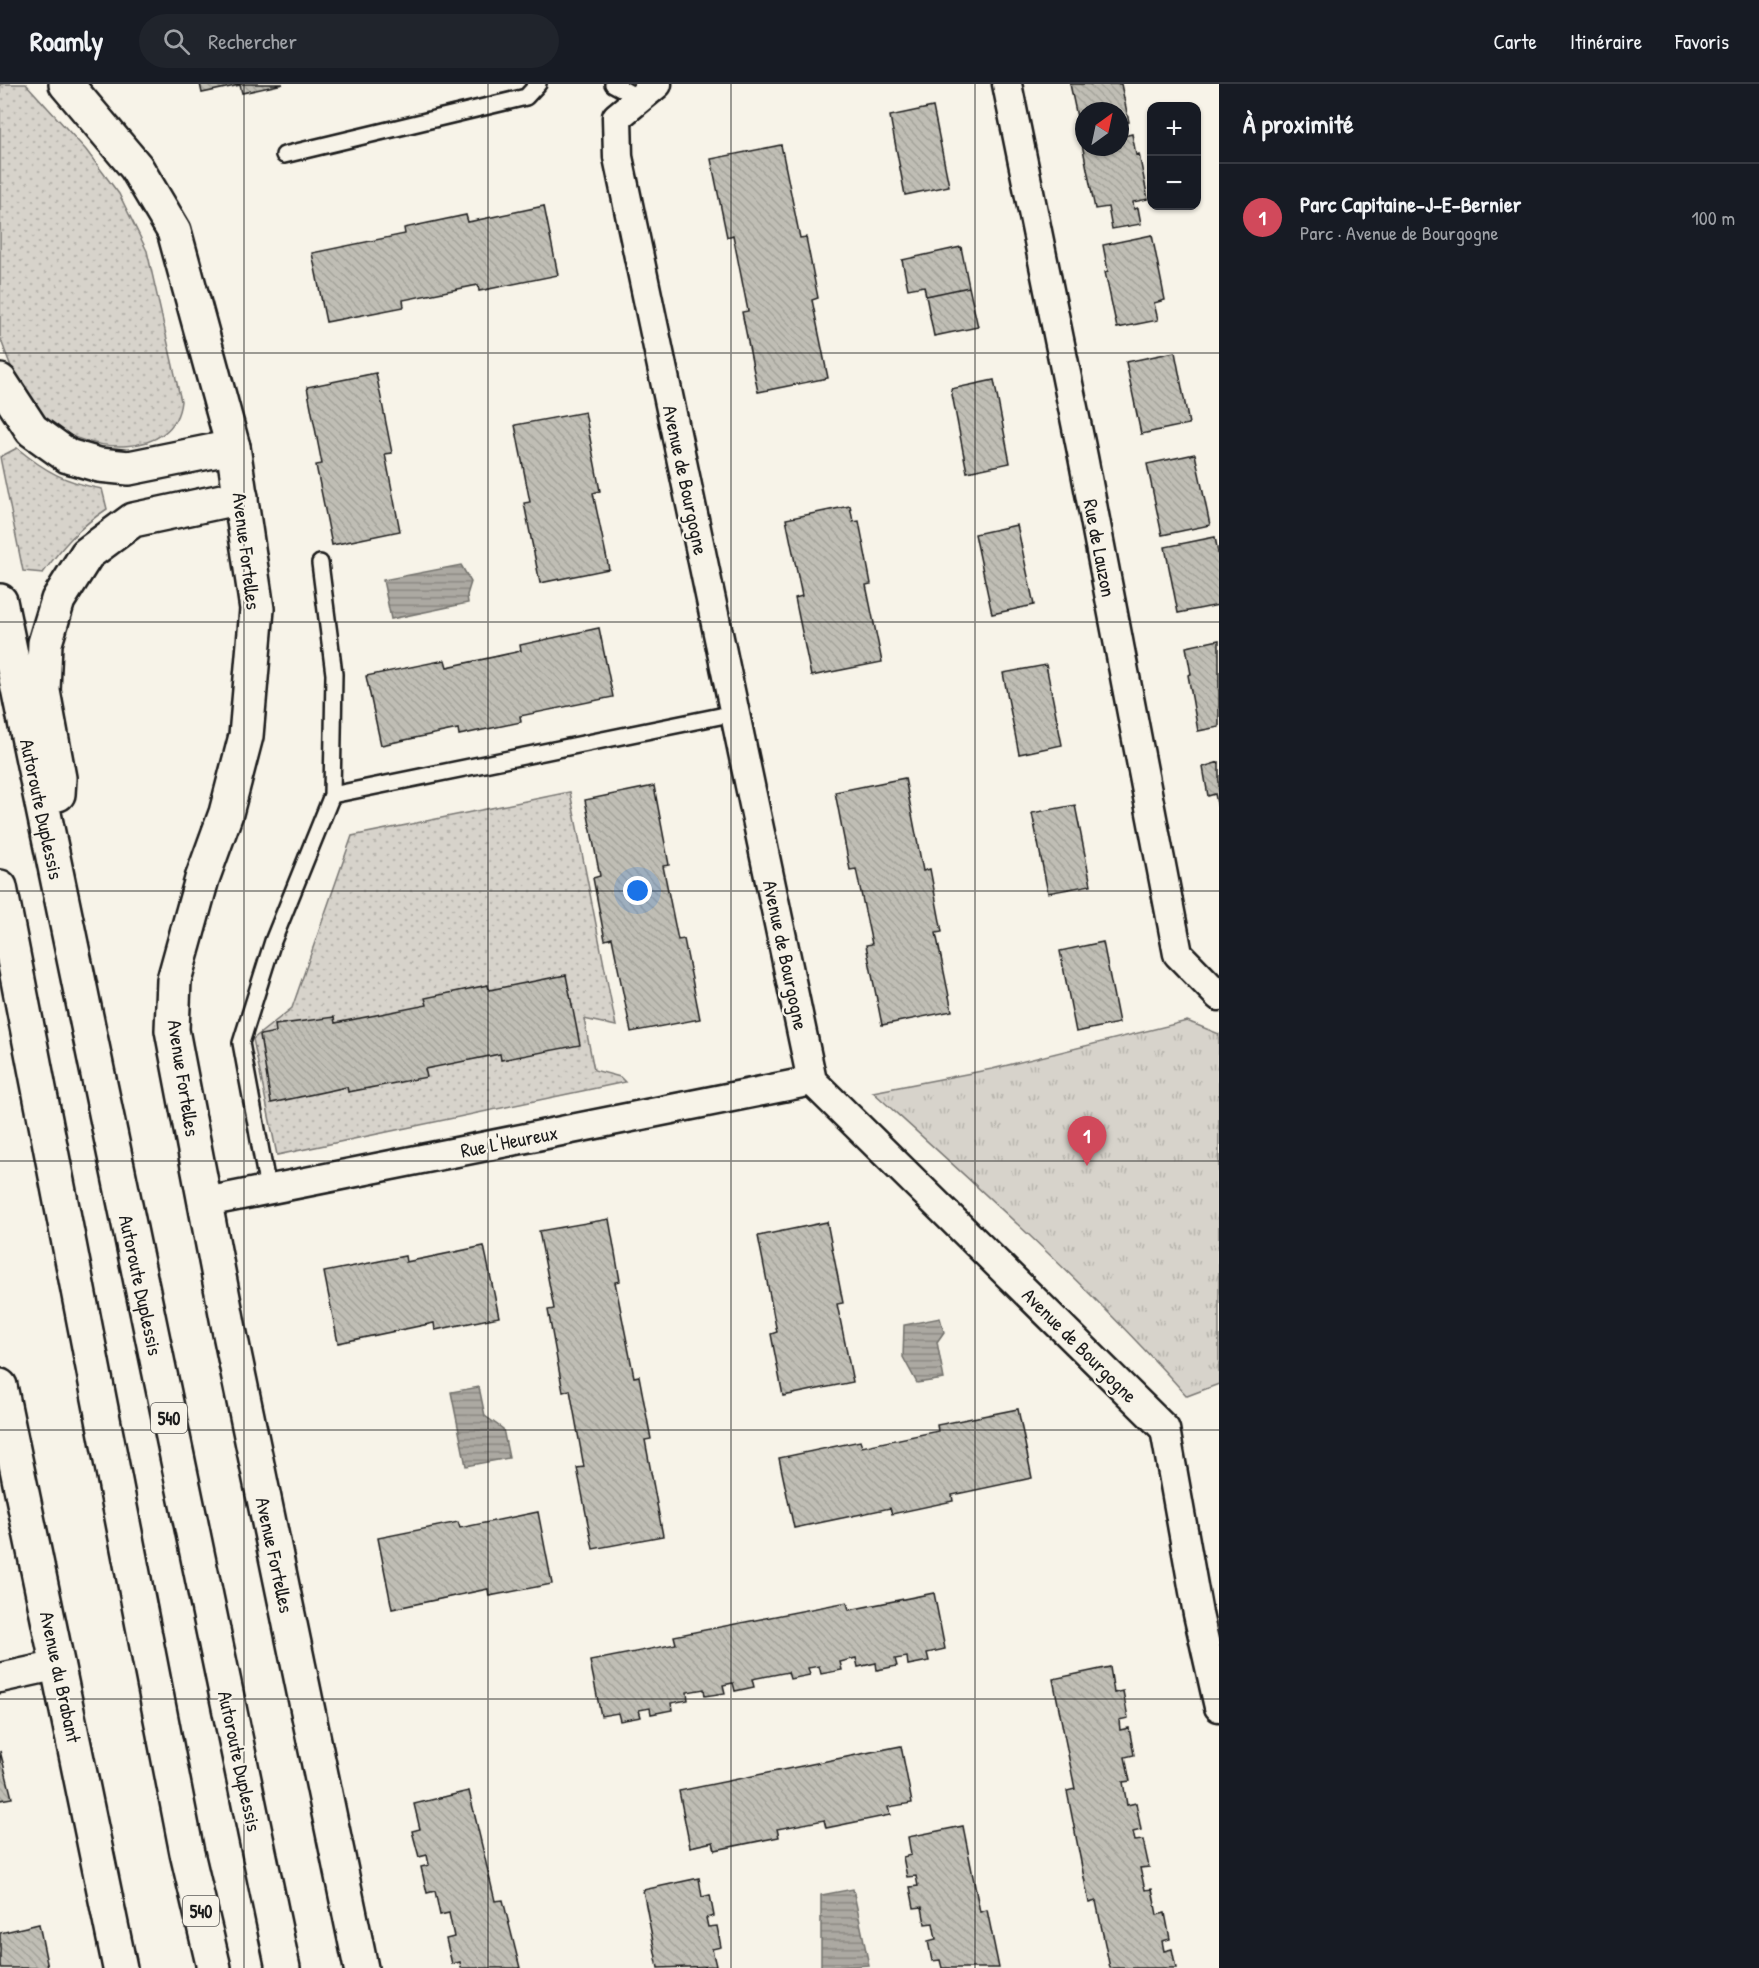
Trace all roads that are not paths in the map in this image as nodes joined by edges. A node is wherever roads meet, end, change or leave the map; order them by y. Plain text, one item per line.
1 (66, 84) edge
2 (538, 84) edge
3 (613, 84) edge
4 (1008, 84) edge
5 (648, 91) edge
6 (284, 155) dead end
7 (0, 381) edge
8 (233, 447) junction
9 (241, 497) junction
10 (320, 563) dead end
11 (0, 601) edge
12 (735, 713) junction
13 (332, 795) junction
14 (54, 868) junction
15 (0, 887) edge
16 (1219, 996) edge
17 (812, 1081) junction
18 (268, 1189) junction
19 (206, 1202) junction
20 (0, 1386) edge
21 (59, 1665) junction
22 (0, 1678) edge
23 (1219, 1707) edge
24 (187, 1853) junction
25 (120, 1968) edge
26 (201, 1968) edge
27 (214, 1968) edge
28 (283, 1968) edge
29 (361, 1968) edge

1 - 8 main road, Avenue Fortelles
2 - 6 lane
3 - 5 lane
4 - 16 street, Rue de Lauzon
5 - 12 street, Avenue de Bourgogne
7 - 8 main road
8 - 9 main road, Avenue Fortelles
9 - 14 main road
9 - 19 main road, Avenue Fortelles
10 - 13 lane
11 - 14 main road, Autoroute Duplessis / 540
12 - 13 lane
12 - 17 street, Avenue de Bourgogne
13 - 18 lane
14 - 28 main road, Autoroute Duplessis / 540
15 - 24 main road, 540
17 - 18 street, Rue L'Heureux
17 - 23 street, Avenue de Bourgogne
18 - 19 street, Rue L'Heureux
19 - 29 main road, Avenue Fortelles
20 - 21 main road, Avenue du Brabant
21 - 22 street
21 - 25 main road, Avenue du Brabant
24 - 26 main road
24 - 27 main road, 540

